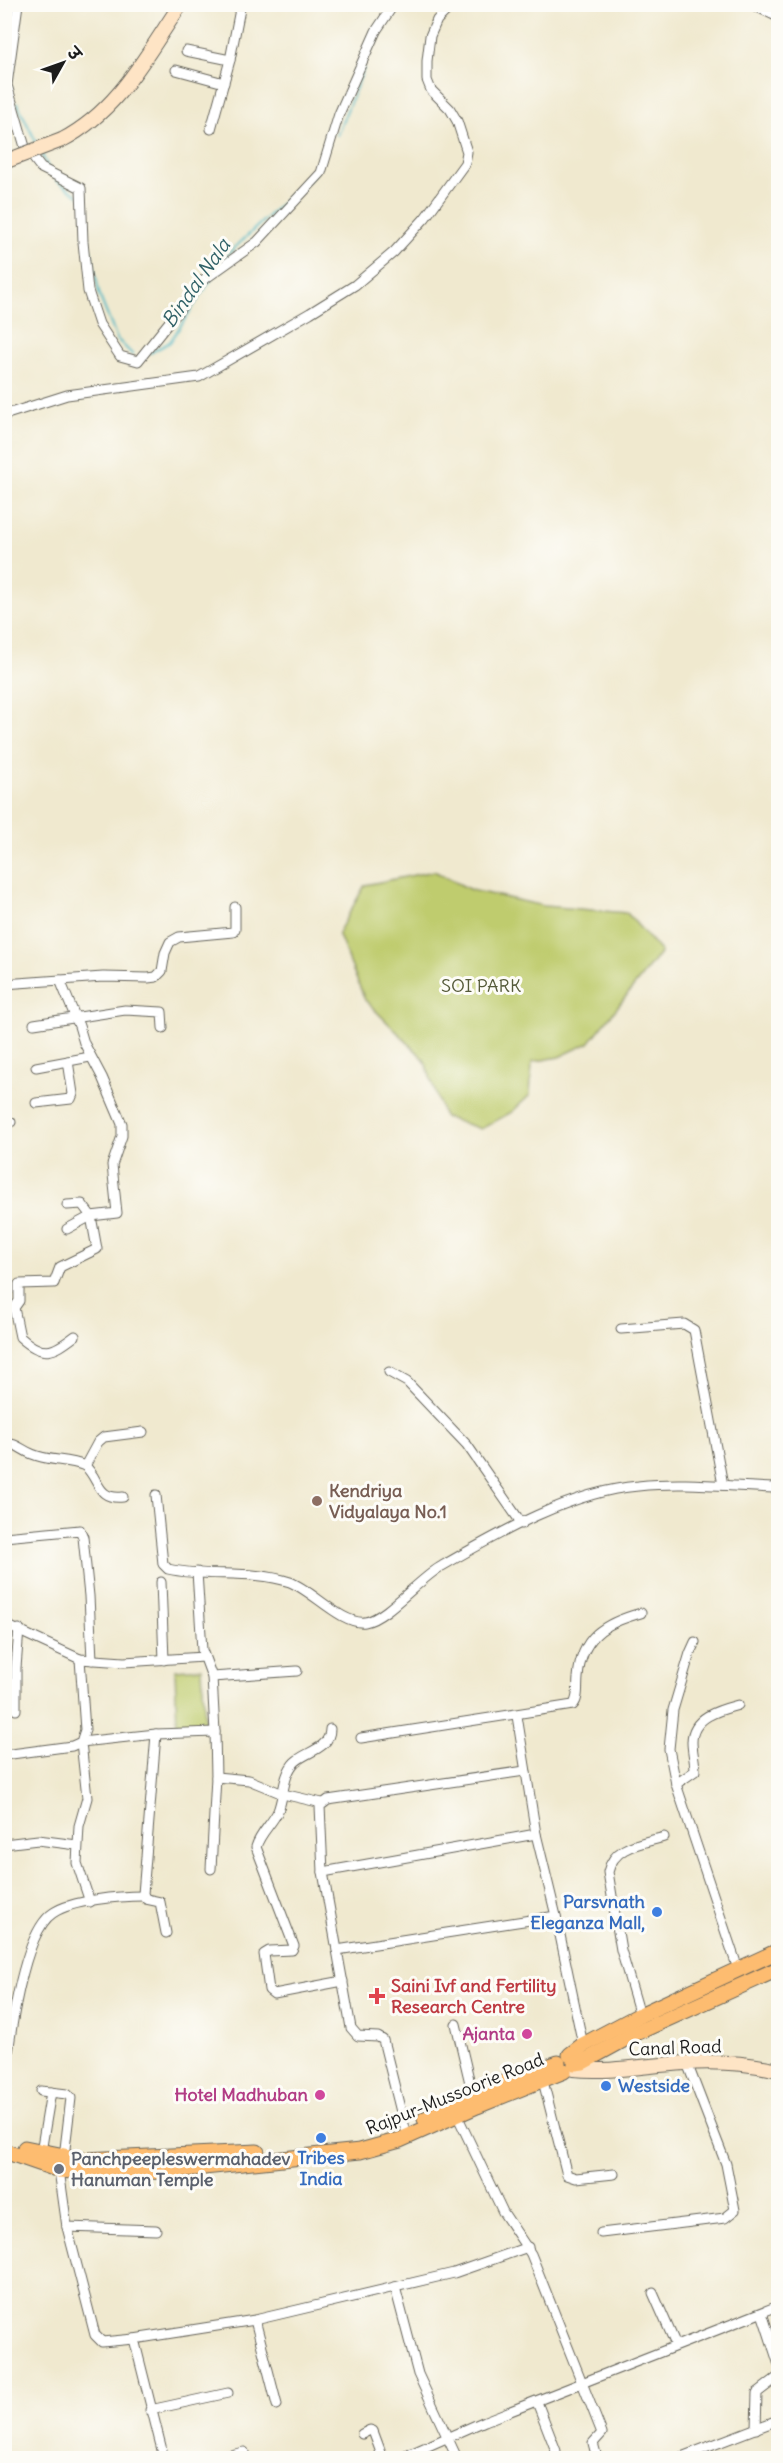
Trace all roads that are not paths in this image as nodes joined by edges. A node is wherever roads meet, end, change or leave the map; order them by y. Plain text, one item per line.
1 (18, 4) edge
2 (181, 4) edge
3 (241, 4) edge
4 (394, 4) edge
5 (453, 4) edge
6 (751, 4) edge
7 (778, 17) edge
8 (186, 51) dead end
9 (230, 60) junction
10 (176, 70) dead end
11 (224, 82) junction
12 (211, 129) dead end
13 (4, 162) edge
14 (4, 415) edge
15 (235, 907) dead end
16 (60, 980) junction
17 (4, 984) edge
18 (75, 1017) junction
19 (34, 1024) dead end
20 (163, 1028) dead end
21 (90, 1057) junction
22 (68, 1061) junction
23 (36, 1067) dead end
24 (36, 1104) dead end
25 (67, 1205) dead end
26 (91, 1216) junction
27 (67, 1229) dead end
28 (621, 1329) dead end
29 (75, 1336) dead end
30 (389, 1372) dead end
31 (143, 1432) dead end
32 (4, 1444) edge
33 (85, 1466) junction
34 (723, 1485) junction
35 (778, 1488) edge
36 (156, 1495) dead end
37 (123, 1497) dead end
38 (522, 1524) junction
39 (4, 1537) edge
40 (197, 1572) junction
41 (161, 1582) dead end
42 (641, 1612) dead end
43 (4, 1624) edge
44 (19, 1629) junction
45 (695, 1642) dead end
46 (204, 1657) junction
47 (80, 1659) junction
48 (92, 1660) junction
49 (164, 1660) junction
50 (297, 1671) dead end
51 (212, 1677) junction
52 (738, 1705) dead end
53 (16, 1710) dead end
54 (517, 1716) junction
55 (330, 1729) dead end
56 (215, 1732) junction
57 (156, 1734) junction
58 (361, 1738) dead end
59 (81, 1742) junction
60 (4, 1755) edge
61 (525, 1771) junction
62 (216, 1777) junction
63 (676, 1784) junction
64 (283, 1794) junction
65 (322, 1803) junction
66 (536, 1834) junction
67 (664, 1837) dead end
68 (4, 1844) edge
69 (77, 1845) junction
70 (212, 1869) dead end
71 (323, 1872) junction
72 (143, 1896) junction
73 (90, 1902) junction
74 (556, 1916) junction
75 (166, 1933) dead end
76 (337, 1950) junction
77 (778, 1951) edge
78 (738, 1969) junction
79 (778, 1969) edge
80 (343, 1981) junction
81 (640, 2015) junction
82 (456, 2024) dead end
83 (583, 2045) junction
84 (687, 2062) junction
85 (568, 2064) junction
86 (778, 2070) edge
87 (543, 2081) junction
88 (7, 2085) dead end
89 (41, 2091) dead end
90 (51, 2092) junction
91 (473, 2096) junction
92 (457, 2115) junction
93 (405, 2128) junction
94 (4, 2142) edge
95 (4, 2151) edge
96 (41, 2152) junction
97 (62, 2163) junction
98 (614, 2174) dead end
99 (68, 2227) junction
100 (156, 2230) dead end
101 (601, 2232) dead end
102 (528, 2247) junction
103 (395, 2287) junction
104 (653, 2293) dead end
105 (778, 2306) edge
106 (762, 2313) junction
107 (255, 2320) junction
108 (134, 2339) junction
109 (676, 2345) junction
110 (778, 2362) edge
111 (778, 2377) edge
112 (583, 2384) junction
113 (228, 2393) dead end
114 (537, 2402) junction
115 (277, 2404) dead end
116 (150, 2410) junction
117 (778, 2420) edge
118 (756, 2429) junction
119 (362, 2434) dead end
120 (448, 2438) junction
121 (556, 2451) dead end
122 (244, 2452) dead end
123 (693, 2456) edge
124 (164, 2458) edge
125 (217, 2458) edge
126 (383, 2458) edge
127 (401, 2458) edge
128 (457, 2458) edge
129 (597, 2458) edge
130 (680, 2458) edge

1 - 4 street
2 - 13 street, bridge
3 - 9 street
5 - 14 street
6 - 7 street
8 - 9 street
9 - 11 street
10 - 11 street
11 - 12 street
15 - 16 street
16 - 17 street
16 - 18 street
18 - 19 street
18 - 20 street
18 - 21 street
21 - 22 street
21 - 26 street
22 - 23 street
22 - 24 street
25 - 26 street
26 - 27 street
26 - 29 street
28 - 34 street
30 - 38 street
31 - 33 street
32 - 33 street
33 - 37 street
34 - 35 street
34 - 38 street
36 - 40 street
38 - 40 street
39 - 48 street
40 - 46 street
41 - 49 street
42 - 54 street
43 - 44 street
44 - 47 street
44 - 53 street
45 - 63 street
46 - 49 street
46 - 51 street
47 - 48 street
47 - 59 street
48 - 49 street
50 - 51 street
51 - 56 street
52 - 63 street
54 - 58 street
54 - 61 street
55 - 64 street
56 - 57 street
56 - 62 street
57 - 59 street
57 - 72 street
59 - 60 street
59 - 69 street
61 - 65 street
61 - 66 street
62 - 64 street
62 - 70 street
63 - 78 street
64 - 65 street
64 - 80 street
65 - 71 street
66 - 71 street
66 - 74 street
67 - 81 street
68 - 69 street
69 - 73 street
71 - 76 street
72 - 73 street
72 - 75 street
73 - 88 street
74 - 76 street
74 - 83 street
76 - 80 street
77 - 78 main road, Rajpur-Mussoorie Road
78 - 81 main road, Rajpur-Mussoorie Road
79 - 85 main road, Rajpur-Mussoorie Road
80 - 93 street
81 - 83 main road, Rajpur-Mussoorie Road
82 - 91 street
83 - 85 main road, Rajpur-Mussoorie Road
84 - 85 street, Canal Road
84 - 86 street, Canal Road
84 - 101 street
85 - 87 main road, Rajpur-Mussoorie Road
85 - 91 main road, Rajpur-Mussoorie Road
87 - 92 main road, Rajpur-Mussoorie Road
87 - 98 street
89 - 90 street
90 - 96 street
90 - 97 street
91 - 93 main road, Rajpur-Mussoorie Road
92 - 97 main road, Rajpur-Mussoorie Road
92 - 102 street
93 - 97 main road, Rajpur-Mussoorie Road
94 - 96 main road, Rajpur-Mussoorie Road
95 - 97 main road, Rajpur-Mussoorie Road
96 - 97 main road, Rajpur-Mussoorie Road
97 - 99 street
99 - 100 street
99 - 108 street
102 - 103 street
102 - 112 street
103 - 107 street
103 - 120 street
104 - 109 street
105 - 106 street
106 - 109 street
106 - 110 street
107 - 108 street
107 - 115 street
108 - 116 street
109 - 112 street
111 - 118 street
112 - 114 street
112 - 129 street
113 - 116 street
114 - 120 street
114 - 121 street
116 - 124 street
117 - 118 street
118 - 123 street
119 - 126 street
120 - 127 street
120 - 128 street
122 - 125 street
123 - 130 street

